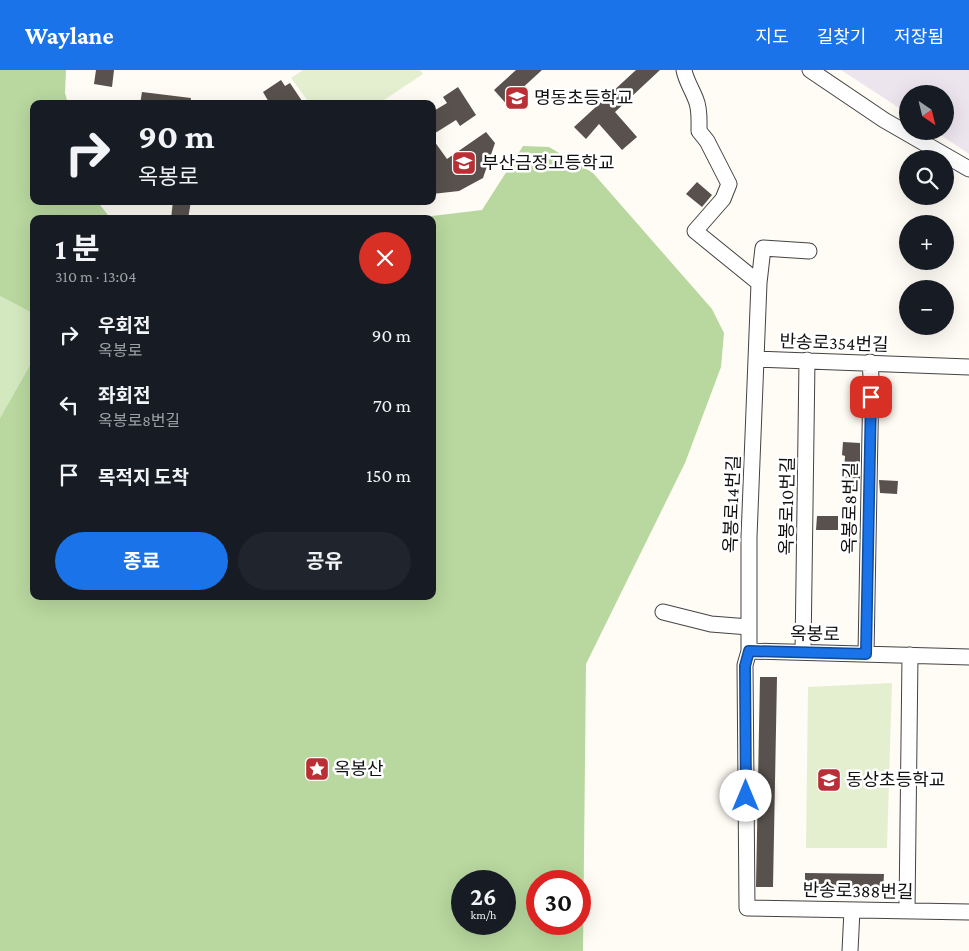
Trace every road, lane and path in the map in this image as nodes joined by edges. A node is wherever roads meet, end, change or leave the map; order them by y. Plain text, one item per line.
1 (684, 70) edge
2 (810, 70) edge
3 (969, 169) edge
4 (809, 251) dead end
5 (759, 283) junction
6 (757, 359) junction
7 (807, 360) junction
8 (870, 362) junction
9 (969, 367) edge
10 (663, 612) dead end
11 (749, 627) junction
12 (749, 651) junction
13 (803, 652) junction
14 (866, 654) junction
15 (910, 655) junction
16 (969, 657) edge
17 (747, 908) joint
18 (852, 910) junction
19 (907, 911) junction
20 (969, 912) edge
21 (850, 951) edge

1 - 5 street
2 - 3 street
4 - 5 street, 옥봉로14번길
5 - 6 street, 옥봉로14번길
6 - 7 street, 반송로354번길
6 - 11 street, 옥봉로14번길
7 - 8 street, 반송로354번길
7 - 13 street, 옥봉로10번길
8 - 9 street, 반송로354번길
8 - 14 street, 옥봉로8번길
10 - 11 street
11 - 12 street, 옥봉로14번길
12 - 13 street, 옥봉로
12 - 17 street, 옥봉로14번길
13 - 14 street, 옥봉로
14 - 15 street, 옥봉로
15 - 16 street, 옥봉로
15 - 19 street
17 - 18 street, 반송로388번길
18 - 19 street, 반송로388번길
18 - 21 street
19 - 20 street, 반송로388번길

